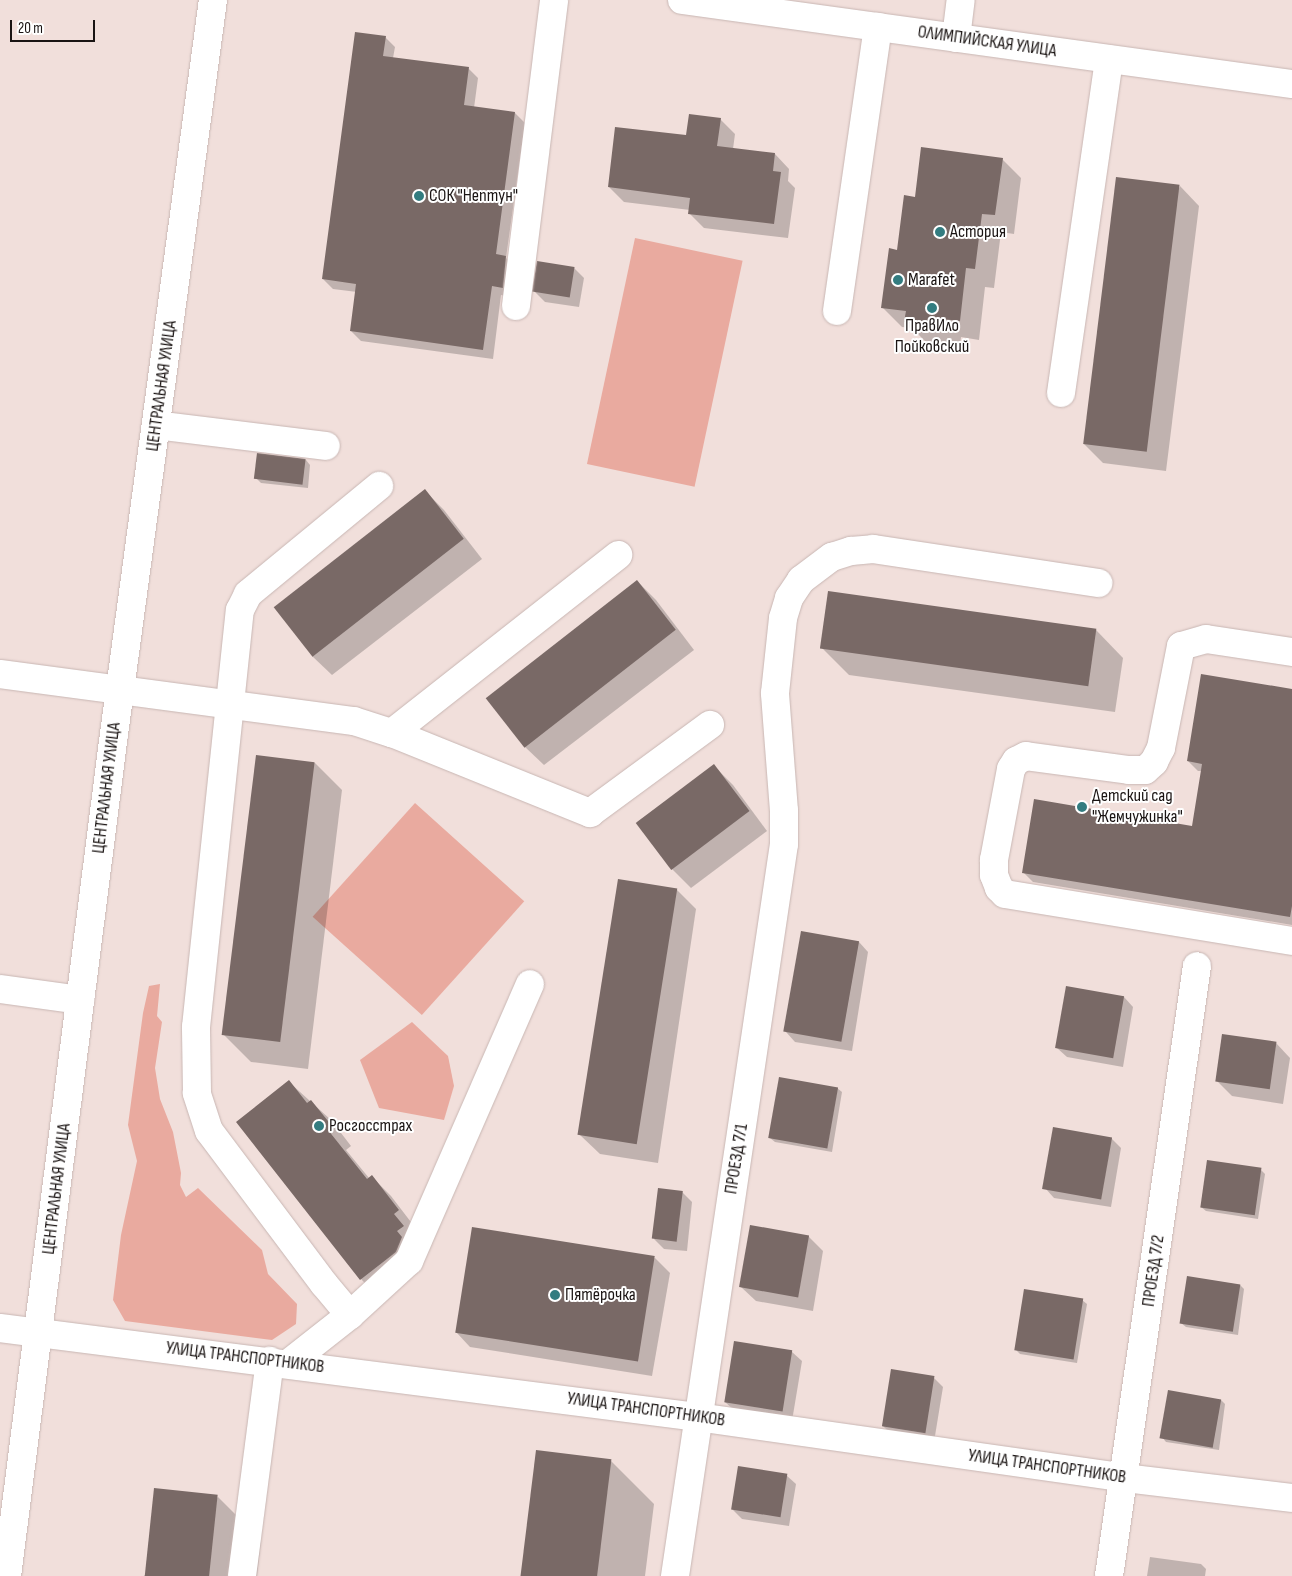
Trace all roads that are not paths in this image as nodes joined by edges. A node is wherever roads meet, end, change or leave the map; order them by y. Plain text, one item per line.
1 (213, 0) edge
2 (554, 0) edge
3 (682, 0) edge
4 (961, 0) edge
5 (878, 27) junction
6 (956, 38) junction
7 (1109, 59) junction
8 (1292, 84) edge
9 (516, 306) dead end
10 (837, 311) dead end
11 (1061, 392) dead end
12 (156, 425) junction
13 (326, 446) dead end
14 (379, 486) dead end
15 (618, 555) dead end
16 (1098, 583) dead end
17 (1292, 652) edge
18 (0, 674) edge
19 (120, 692) junction
20 (229, 706) junction
21 (710, 724) dead end
22 (392, 733) junction
23 (1292, 941) edge
24 (1197, 966) dead end
25 (530, 984) dead end
26 (0, 989) edge
27 (80, 1000) junction
28 (350, 1315) junction
29 (0, 1328) edge
30 (40, 1333) junction
31 (279, 1362) junction
32 (698, 1417) junction
33 (1125, 1478) junction
34 (1292, 1498) edge
35 (7, 1576) edge
36 (242, 1576) edge
37 (675, 1576) edge
38 (1109, 1576) edge

1 - 12 street, ЦЕНТРАЛЬНАЯ УЛИЦА
2 - 9 street
3 - 5 street, ОЛИМПИЙСКАЯ УЛИЦА
4 - 6 street
5 - 6 street, ОЛИМПИЙСКАЯ УЛИЦА
5 - 10 street
6 - 7 street, ОЛИМПИЙСКАЯ УЛИЦА
7 - 8 street, ОЛИМПИЙСКАЯ УЛИЦА
7 - 11 street
12 - 13 street
12 - 19 street, ЦЕНТРАЛЬНАЯ УЛИЦА
14 - 20 street
15 - 22 street
16 - 32 street, ПРОЕЗД 7/1
17 - 23 street
18 - 19 street
19 - 20 street
19 - 27 street, ЦЕНТРАЛЬНАЯ УЛИЦА
20 - 22 street
20 - 28 street
21 - 22 street
24 - 33 street, ПРОЕЗД 7/2
25 - 28 street
26 - 27 street
27 - 30 street, ЦЕНТРАЛЬНАЯ УЛИЦА
28 - 31 street
29 - 30 street, УЛИЦА ТРАНСПОРТНИКОВ
30 - 31 street, УЛИЦА ТРАНСПОРТНИКОВ
30 - 35 street, ЦЕНТРАЛЬНАЯ УЛИЦА
31 - 32 street, УЛИЦА ТРАНСПОРТНИКОВ
31 - 36 street
32 - 33 street, УЛИЦА ТРАНСПОРТНИКОВ
32 - 37 street, ПРОЕЗД 7/1
33 - 34 street, УЛИЦА ТРАНСПОРТНИКОВ
33 - 38 street, ПРОЕЗД 7/2

